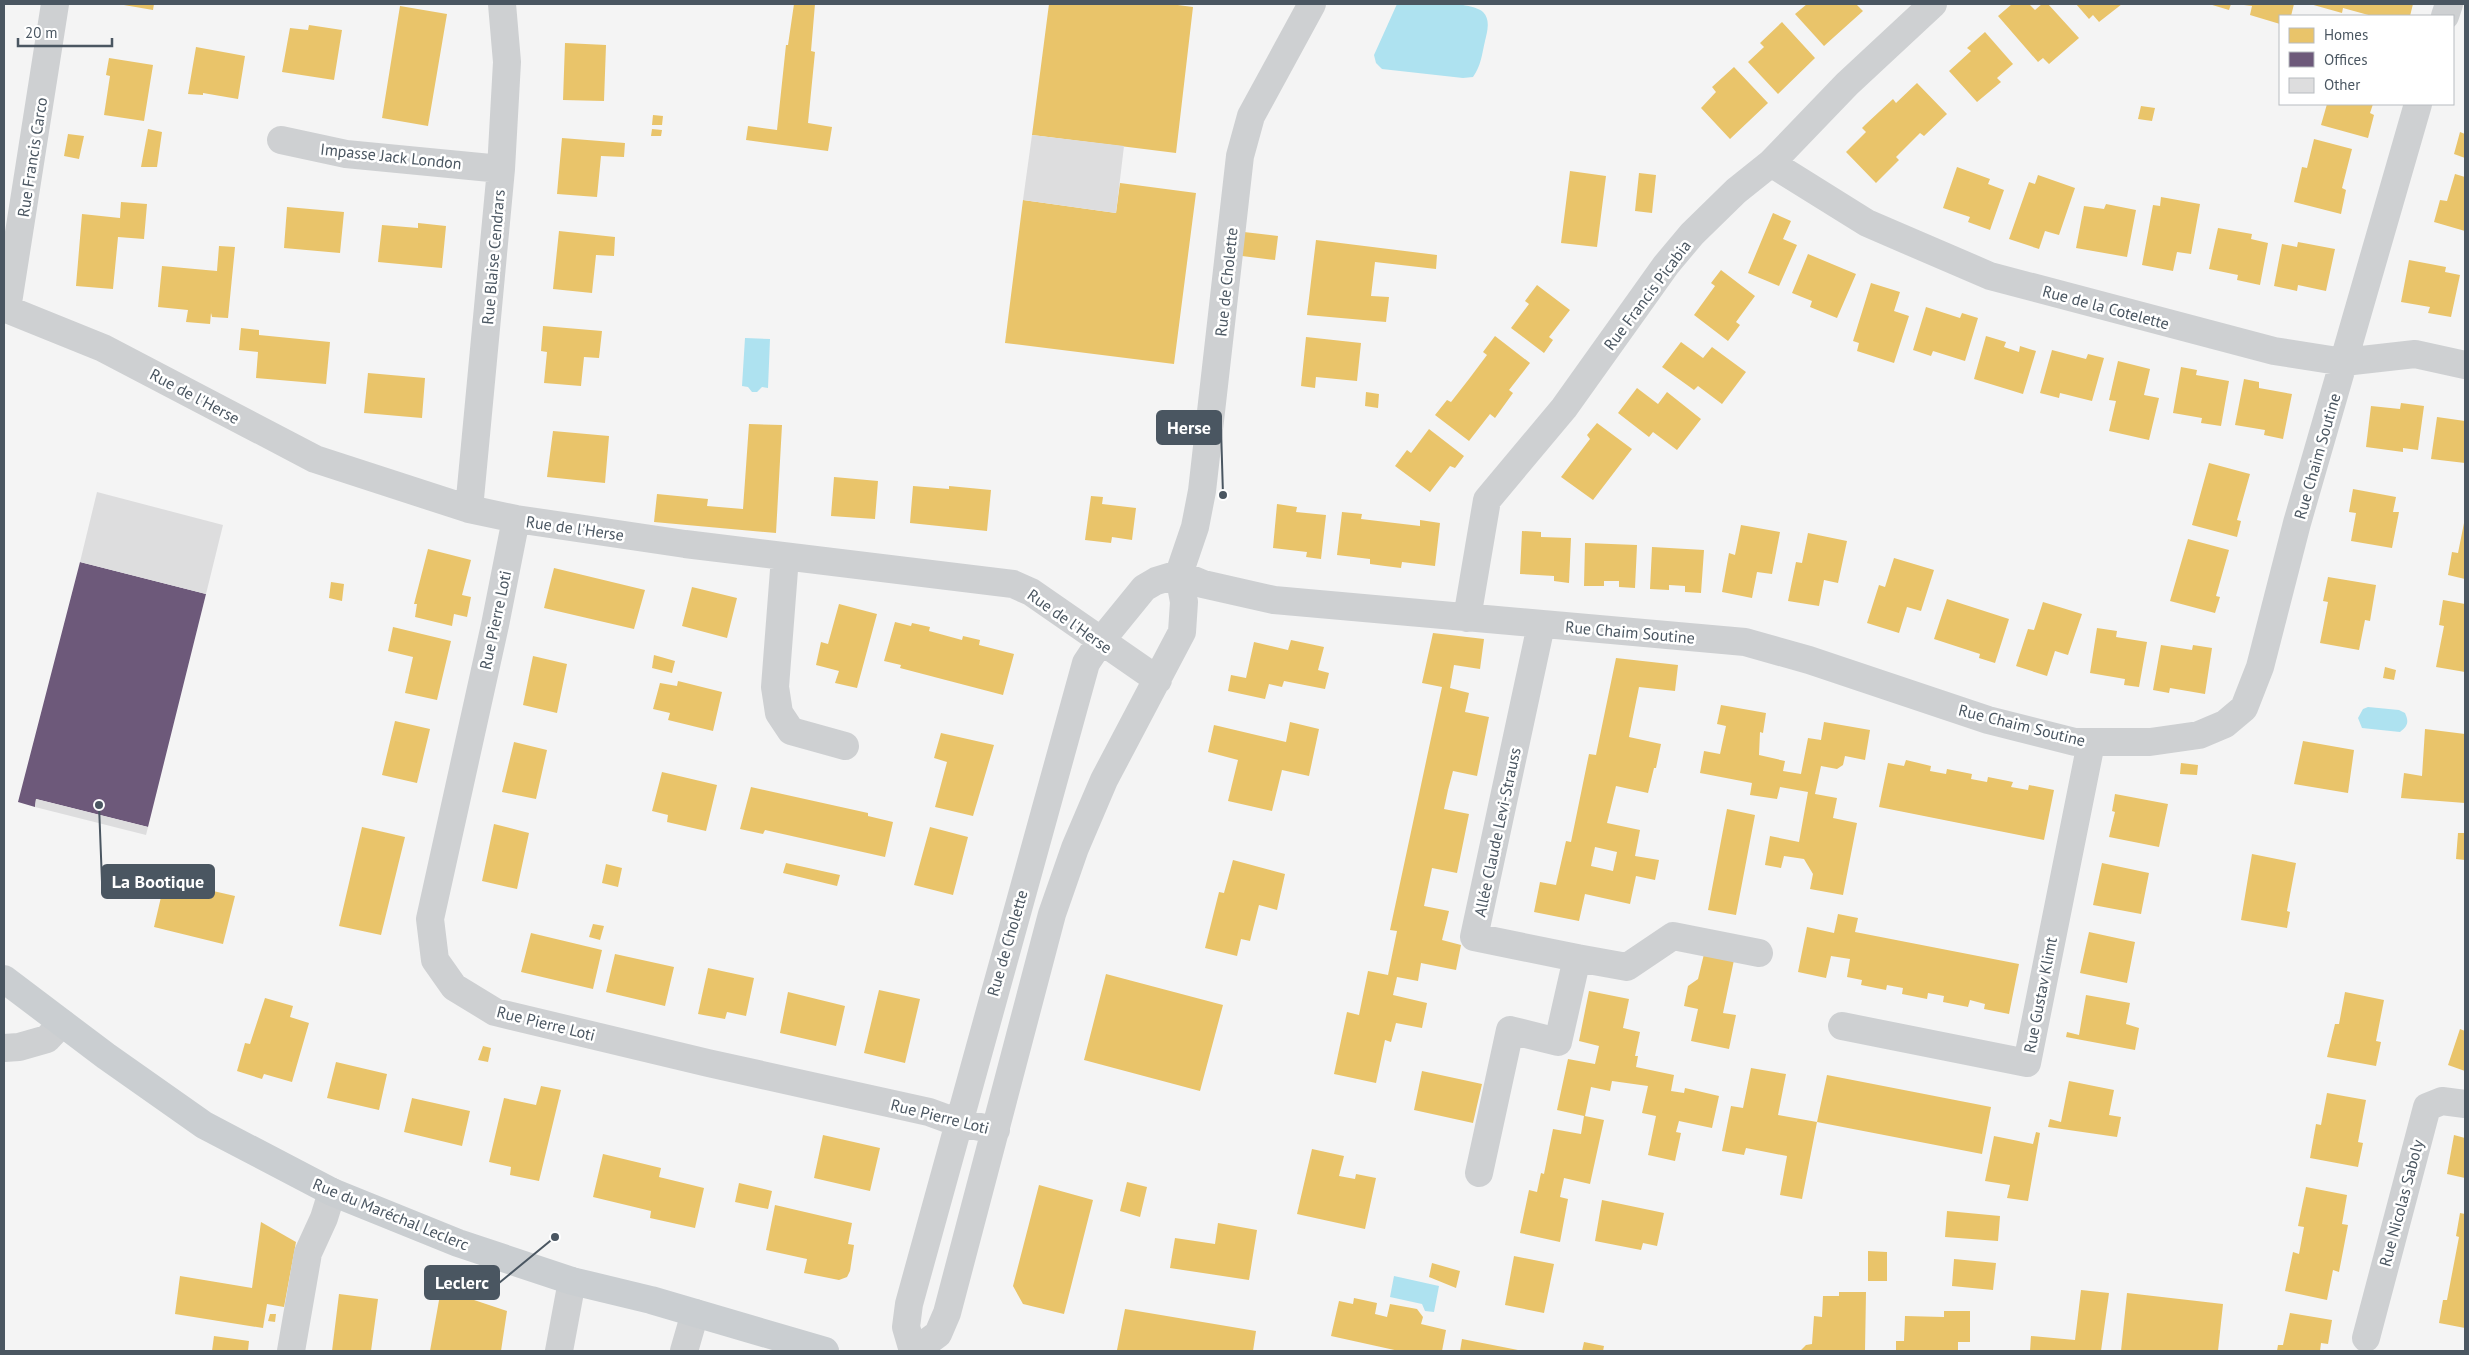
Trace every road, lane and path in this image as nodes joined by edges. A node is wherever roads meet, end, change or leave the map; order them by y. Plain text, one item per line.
1 (55, 4) edge
2 (502, 4) edge
3 (1312, 4) edge
4 (1933, 4) edge
5 (2418, 105) edge
6 (280, 140) dead end
7 (1771, 163) junction
8 (502, 169) junction
9 (6, 309) edge
10 (2344, 362) junction
11 (2465, 365) edge
12 (469, 509) junction
13 (516, 519) junction
14 (785, 557) junction
15 (1179, 574) junction
16 (1467, 618) junction
17 (1541, 625) junction
18 (1100, 642) junction
19 (1158, 680) junction
20 (2091, 743) junction
21 (845, 746) dead end
22 (1760, 953) dead end
23 (1577, 958) junction
24 (4, 979) edge
25 (62, 1023) junction
26 (1842, 1026) dead end
27 (4, 1048) edge
28 (2465, 1104) edge
29 (959, 1123) junction
30 (996, 1130) junction
31 (1479, 1173) dead end
32 (332, 1192) junction
33 (572, 1281) junction
34 (695, 1313) junction
35 (2366, 1338) dead end
36 (291, 1351) edge
37 (560, 1351) edge
38 (684, 1351) edge
39 (824, 1351) edge
40 (914, 1351) edge

1 - 9 street, Rue Francis Carco
2 - 8 street, Rue Blaise Cendrars
3 - 15 street, Rue de Cholette
4 - 7 street, Rue Francis Picabia
5 - 10 street, Rue Chaim Soutine
6 - 8 street, Impasse Jack London
7 - 10 street, Rue de la Cotelette
7 - 16 street, Rue Francis Picabia
8 - 12 street, Rue Blaise Cendrars
9 - 12 street, Rue de l'Herse
10 - 11 street, Rue de la Cotelette
10 - 20 street, Rue Chaim Soutine
12 - 13 street, Rue de l'Herse
13 - 14 street, Rue de l'Herse
13 - 29 street, Rue Pierre Loti
14 - 18 street, Rue de l'Herse
14 - 21 street
15 - 16 street, Rue Chaim Soutine
15 - 18 street, Rue de Cholette
15 - 19 street, Rue de Cholette
16 - 17 street, Rue Chaim Soutine
17 - 20 street, Rue Chaim Soutine
17 - 23 street, Allée Claude Levi-Strauss
18 - 19 street, Rue de l'Herse
18 - 29 street, Rue de Cholette
19 - 30 street, Rue de Cholette
20 - 26 street, Rue Gustav Klimt
22 - 23 street, Allée Claude Levi-Strauss
23 - 31 street
24 - 25 main road, Rue du Maréchal Leclerc
25 - 27 street
25 - 32 main road, Rue du Maréchal Leclerc
28 - 35 street, Rue Nicolas Saboly
29 - 30 street, Rue Pierre Loti
29 - 40 street, Rue de Cholette
30 - 40 street, Rue de Cholette
32 - 33 main road, Rue du Maréchal Leclerc
32 - 36 street
33 - 34 main road, Rue du Maréchal Leclerc
33 - 37 street
34 - 38 street
34 - 39 main road, Rue du Maréchal Leclerc

